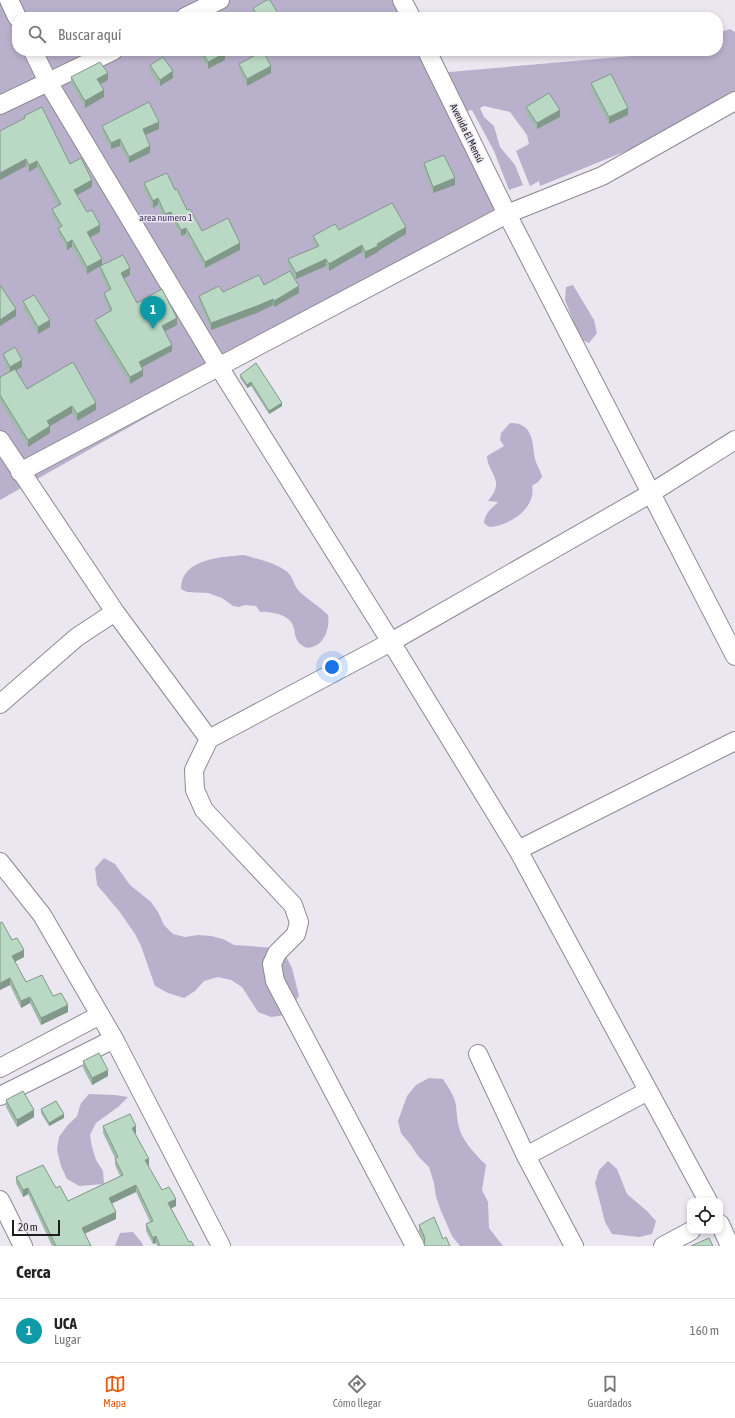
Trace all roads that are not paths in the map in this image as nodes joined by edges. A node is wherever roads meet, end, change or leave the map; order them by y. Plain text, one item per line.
1 (9, 0) edge
2 (220, 0) edge
3 (402, 0) edge
4 (190, 10) edge
5 (15, 12) edge
6 (408, 12) edge
7 (35, 56) edge
8 (103, 56) edge
9 (429, 56) edge
10 (48, 82) junction
11 (735, 101) edge
12 (0, 105) edge
13 (507, 214) junction
14 (219, 367) junction
15 (0, 440) edge
16 (735, 440) edge
17 (20, 472) junction
18 (651, 493) junction
19 (115, 612) junction
20 (391, 642) junction
21 (735, 656) edge
22 (0, 704) edge
23 (209, 739) junction
24 (735, 741) edge
25 (518, 850) junction
26 (0, 862) edge
27 (100, 1015) junction
28 (114, 1039) junction
29 (478, 1054) dead end
30 (0, 1068) edge
31 (648, 1091) junction
32 (0, 1096) edge
33 (526, 1156) junction
34 (706, 1198) edge
35 (0, 1200) edge
36 (723, 1231) edge
37 (687, 1233) edge
38 (24, 1246) edge
39 (221, 1246) edge
40 (415, 1246) edge
41 (574, 1246) edge
42 (663, 1246) edge
43 (730, 1246) edge

1 - 5 street
2 - 4 street
3 - 6 street
7 - 10 street
8 - 10 street
9 - 13 street, Avenida El Mensú
10 - 12 street
10 - 14 street
11 - 13 street
13 - 14 street
13 - 18 street, Avenida El Mensú
14 - 17 street
14 - 20 street
15 - 17 street
16 - 18 street
17 - 19 street
18 - 20 street
18 - 21 street, Avenida El Mensú
19 - 22 street
19 - 23 street
20 - 23 street
20 - 25 street
23 - 40 street
24 - 25 street
25 - 31 street
26 - 27 street
27 - 28 street
27 - 30 street
28 - 32 street
28 - 39 street
29 - 33 street
31 - 33 street
31 - 34 street
33 - 41 street
35 - 38 street
36 - 43 street
37 - 42 street

